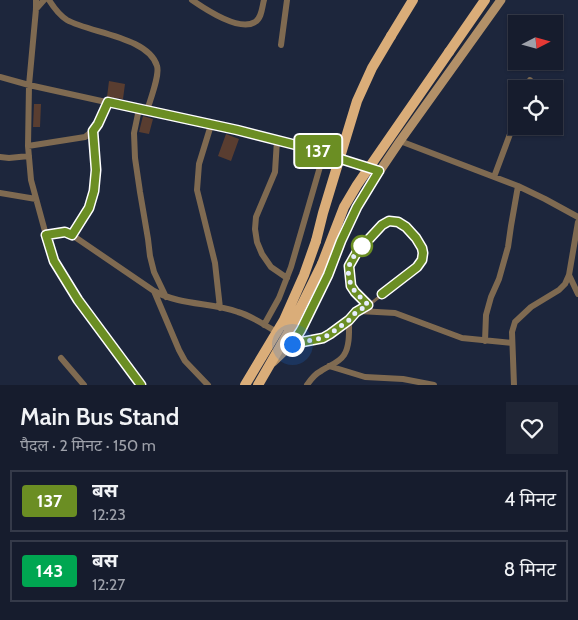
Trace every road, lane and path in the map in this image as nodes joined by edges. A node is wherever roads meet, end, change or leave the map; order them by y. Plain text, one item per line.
1 (36, 0) edge
2 (44, 0) edge
3 (49, 0) edge
4 (192, 0) edge
5 (264, 0) edge
6 (287, 0) edge
7 (413, 0) edge
8 (485, 0) edge
9 (501, 0) edge
10 (36, 9) junction
11 (281, 45) dead end
12 (0, 77) edge
13 (29, 86) junction
14 (108, 102) junction
15 (139, 109) junction
16 (147, 111) junction
17 (211, 125) junction
18 (93, 131) junction
19 (510, 135) edge
20 (277, 140) junction
21 (400, 141) junction
22 (28, 146) junction
23 (324, 153) junction
24 (29, 156) junction
25 (0, 157) edge
26 (379, 171) junction
27 (494, 177) junction
28 (518, 186) junction
29 (0, 194) edge
30 (36, 198) junction
31 (578, 217) edge
32 (578, 222) edge
33 (46, 235) junction
34 (72, 235) junction
35 (570, 276) junction
36 (287, 278) junction
37 (154, 291) junction
38 (578, 294) edge
39 (166, 297) junction
40 (368, 305) junction
41 (220, 308) junction
42 (359, 311) junction
43 (349, 320) junction
44 (264, 325) junction
45 (277, 332) junction
46 (485, 341) junction
47 (512, 343) junction
48 (292, 344) junction
49 (61, 358) dead end
50 (271, 364) junction
51 (329, 366) junction
52 (84, 385) edge
53 (141, 385) edge
54 (208, 385) edge
55 (245, 385) edge
56 (258, 385) edge
57 (307, 385) edge
58 (434, 385) edge
59 (514, 385) edge

1 - 10 street
2 - 10 street
3 - 16 street
4 - 5 street
6 - 11 street
7 - 45 main road, bridge
8 - 50 main road, bridge
9 - 21 street
10 - 13 street
12 - 13 street
13 - 14 street
13 - 22 street
14 - 15 street
14 - 18 street
15 - 16 street
15 - 39 street
16 - 17 street
17 - 20 street
17 - 41 street
18 - 22 street
18 - 34 street
19 - 27 street
20 - 23 street
20 - 36 street
21 - 26 street
21 - 27 street
22 - 24 street
23 - 26 street
23 - 36 street
24 - 25 street
24 - 30 street
26 - 48 street
27 - 28 street
28 - 31 street
28 - 46 street
29 - 30 street
30 - 33 street
32 - 35 street
33 - 34 street
33 - 53 street
34 - 37 street
35 - 38 street
35 - 47 street
36 - 44 street
37 - 39 street
37 - 54 street
39 - 41 street
40 - 40 lane
40 - 42 lane
41 - 44 street
42 - 43 street
42 - 46 street
43 - 48 street
43 - 51 street
44 - 45 street
45 - 55 main road
46 - 47 street
47 - 59 street
48 - 50 street
49 - 52 street
50 - 56 main road
51 - 57 street
51 - 58 street

